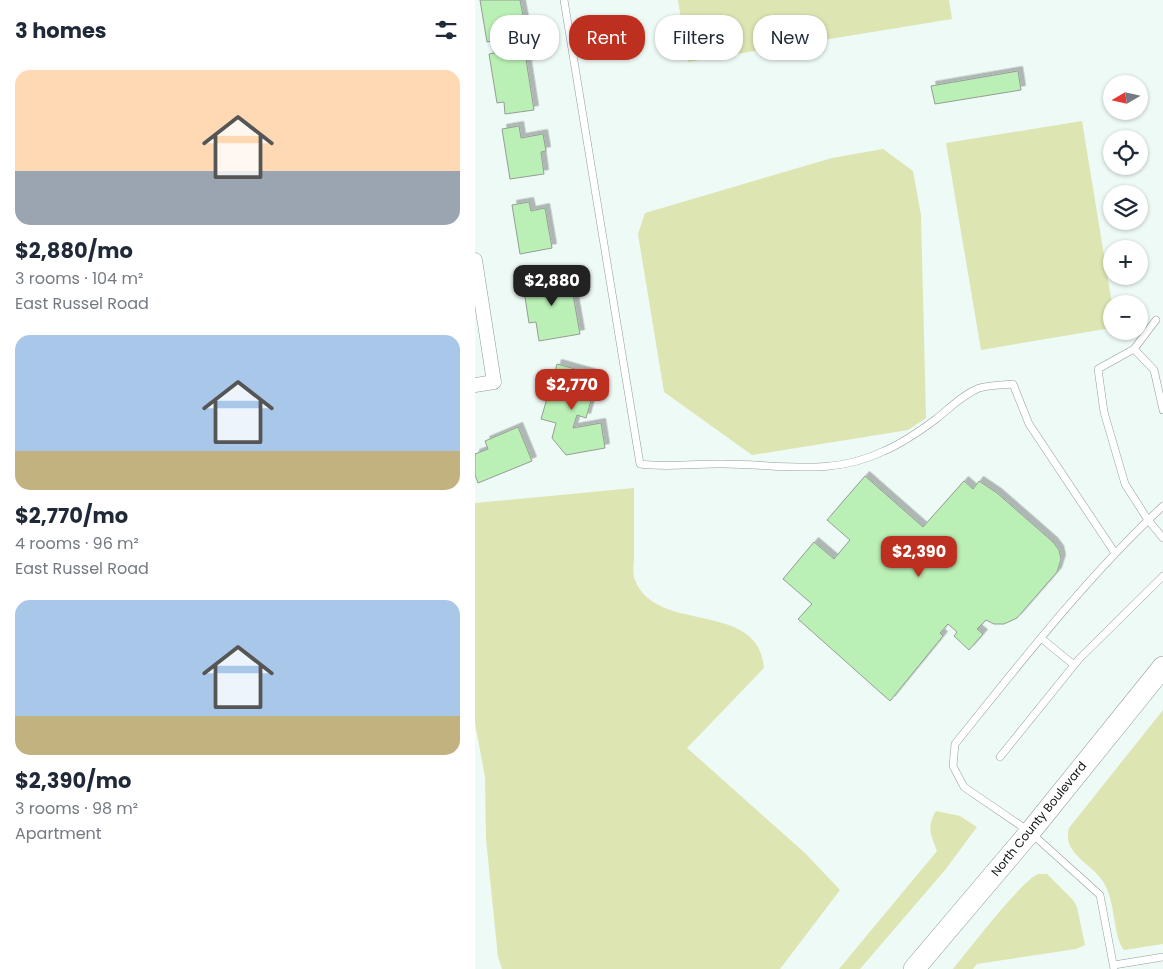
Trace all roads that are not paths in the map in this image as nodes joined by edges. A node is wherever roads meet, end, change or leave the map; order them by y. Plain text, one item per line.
1 (564, 0) edge
2 (475, 260) edge
3 (1156, 320) dead end
4 (1134, 349) junction
5 (475, 385) edge
6 (1163, 410) edge
7 (1163, 506) edge
8 (1148, 520) junction
9 (1163, 538) edge
10 (1115, 553) junction
11 (1163, 576) edge
12 (1041, 638) junction
13 (1074, 665) junction
14 (1163, 667) edge
15 (1000, 757) dead end
16 (1030, 832) junction
17 (1163, 956) edge
18 (1114, 967) edge
19 (913, 969) edge

1 - 10 lane
2 - 5 street
3 - 4 lane
4 - 6 lane
4 - 8 lane
7 - 8 lane
8 - 9 lane
8 - 10 lane
10 - 12 lane
11 - 13 lane
12 - 13 lane
12 - 16 lane
13 - 15 lane
14 - 16 main road, North County Boulevard
16 - 18 lane
16 - 19 main road, North County Boulevard
17 - 18 lane

